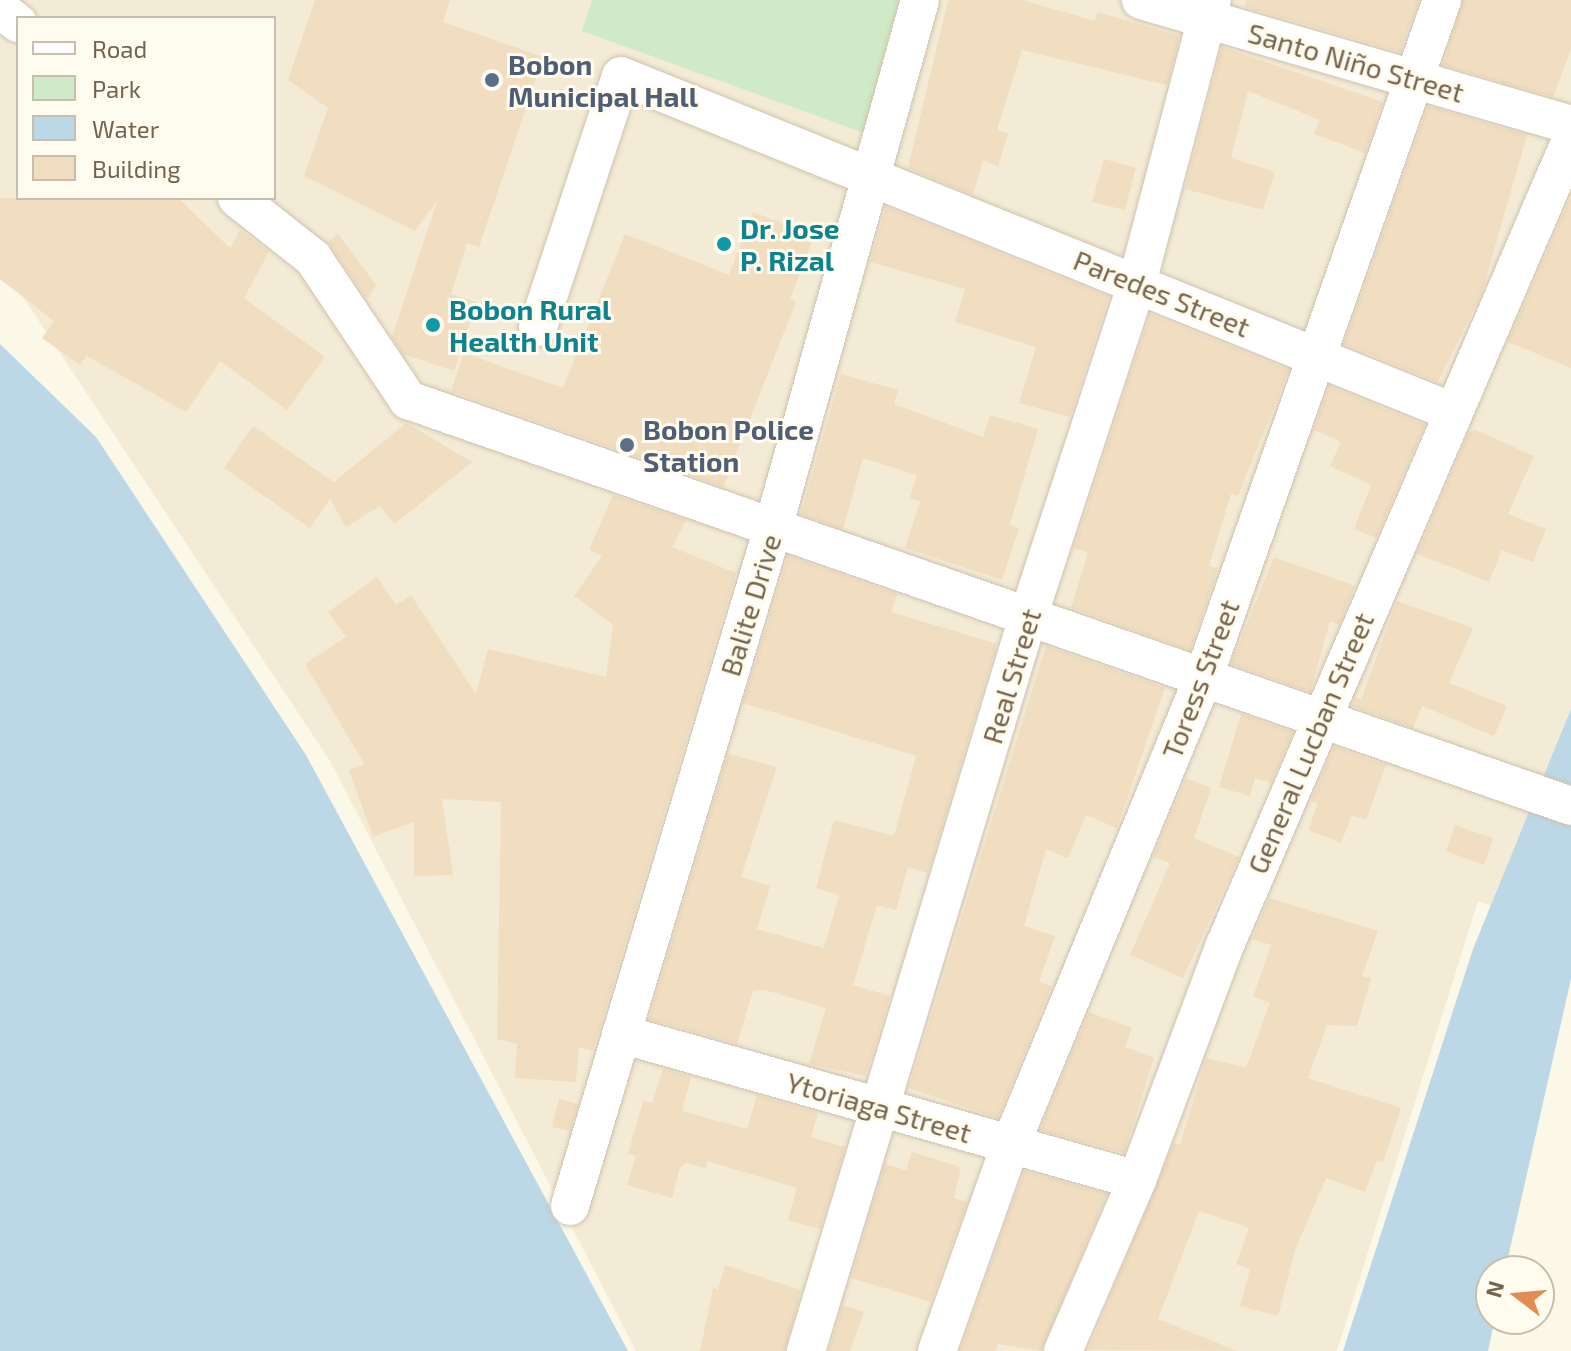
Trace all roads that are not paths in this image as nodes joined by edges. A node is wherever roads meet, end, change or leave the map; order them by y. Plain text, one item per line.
1 (920, 0) edge
2 (1141, 0) edge
3 (1442, 0) edge
4 (0, 9) edge
5 (1210, 10) edge
6 (16, 21) edge
7 (1417, 78) junction
8 (1571, 125) edge
9 (1571, 140) edge
10 (871, 179) junction
11 (240, 200) edge
12 (1137, 283) junction
13 (538, 327) dead end
14 (1318, 355) junction
15 (1450, 411) junction
16 (773, 528) junction
17 (1029, 614) junction
18 (1204, 676) junction
19 (1322, 718) junction
20 (1571, 806) edge
21 (621, 1034) junction
22 (885, 1106) junction
23 (1010, 1146) junction
24 (1137, 1180) junction
25 (570, 1206) dead end
26 (806, 1351) edge
27 (937, 1351) edge
28 (1063, 1351) edge

1 - 10 street, Balite Drive
2 - 5 street, Santo Niño Street
3 - 7 street, Toress Street
4 - 6 street
5 - 7 street, Santo Niño Street
5 - 12 street, Real Street
7 - 8 street, Santo Niño Street
7 - 14 street, Toress Street
9 - 15 street, General Lucban Street
10 - 12 street, Paredes Street
10 - 13 street, Paredes Street
10 - 16 street, Balite Drive
11 - 16 street
12 - 14 street, Paredes Street
12 - 17 street, Real Street
14 - 15 street, Paredes Street
14 - 18 street, Toress Street
15 - 19 street, General Lucban Street
16 - 17 street
16 - 21 street, Balite Drive
17 - 18 street
17 - 22 street, Real Street
18 - 19 street
18 - 23 street, Toress Street
19 - 20 street
19 - 24 street, General Lucban Street
21 - 22 street, Ytoriaga Street
21 - 25 street, Balite Drive
22 - 23 street, Ytoriaga Street
22 - 26 street, Real Street
23 - 24 street, Ytoriaga Street
23 - 27 street, Toress Street
24 - 28 street, General Lucban Street

